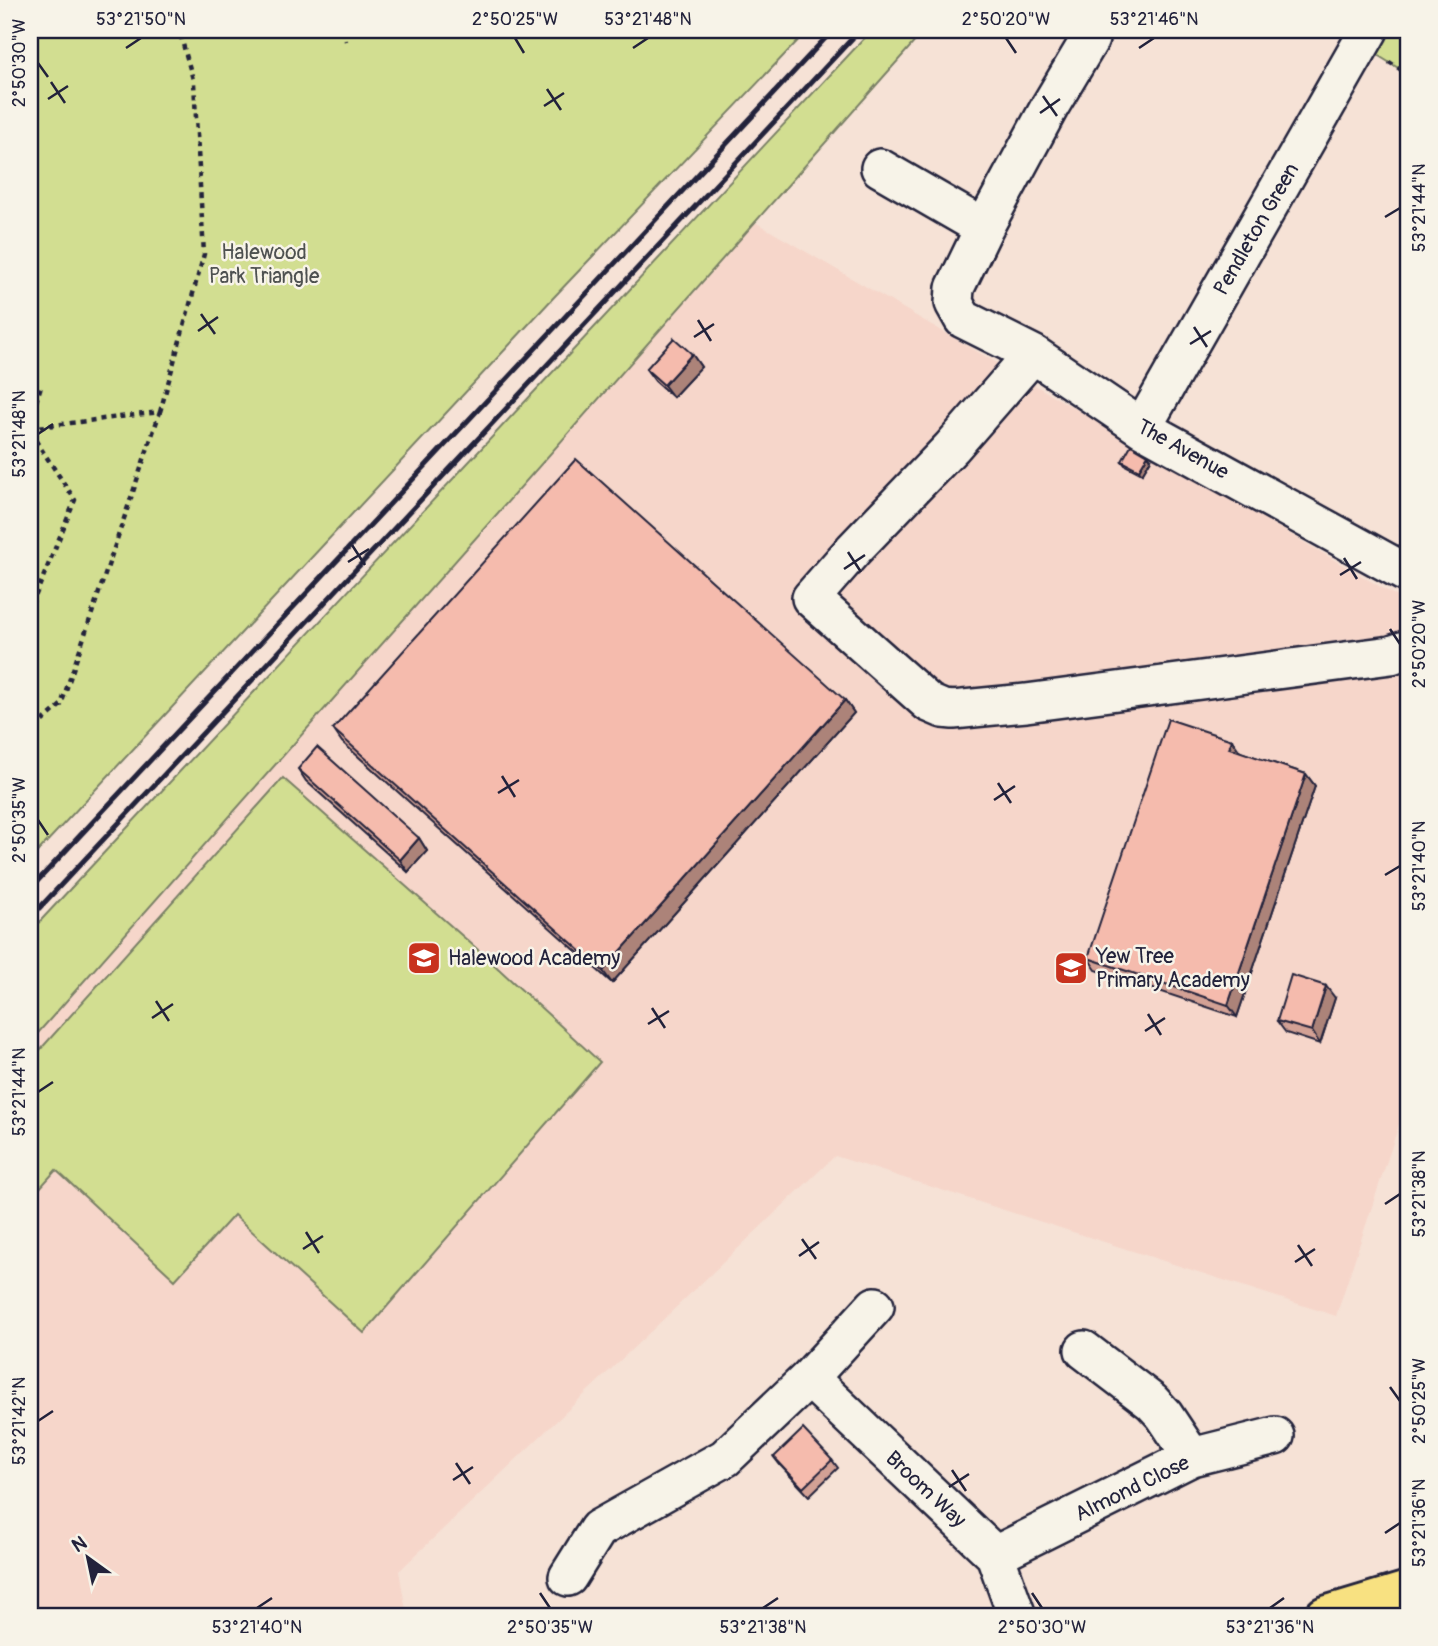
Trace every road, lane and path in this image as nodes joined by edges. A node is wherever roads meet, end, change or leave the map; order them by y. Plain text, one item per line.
1 (179, 30) edge
2 (344, 30) edge
3 (1369, 30) edge
4 (1090, 39) dead end
5 (346, 41) dead end
6 (880, 168) dead end
7 (984, 228) junction
8 (1033, 354) junction
9 (42, 383) dead end
10 (160, 411) junction
11 (30, 421) edge
12 (1142, 428) junction
13 (30, 430) edge
14 (1408, 573) edge
15 (30, 609) edge
16 (1408, 649) edge
17 (30, 727) edge
18 (876, 1306) dead end
19 (1084, 1350) dead end
20 (808, 1378) junction
21 (1275, 1436) dead end
22 (1192, 1457) junction
23 (995, 1555) junction
24 (568, 1577) dead end
25 (1408, 1591) edge
26 (1017, 1616) edge
27 (1325, 1616) edge

1 - 10 path
2 - 5 path
3 - 12 street, Pendleton Green
4 - 7 street
6 - 7 street
7 - 8 street, The Avenue
8 - 12 street, The Avenue
8 - 16 street
9 - 11 path
10 - 13 path
10 - 17 path
12 - 14 street, The Avenue
13 - 15 path
18 - 20 street
19 - 22 street
20 - 23 street, Broom Way
20 - 24 street
21 - 22 street, Almond Close
22 - 23 street, Almond Close
23 - 26 street, Broom Way
25 - 27 highway

